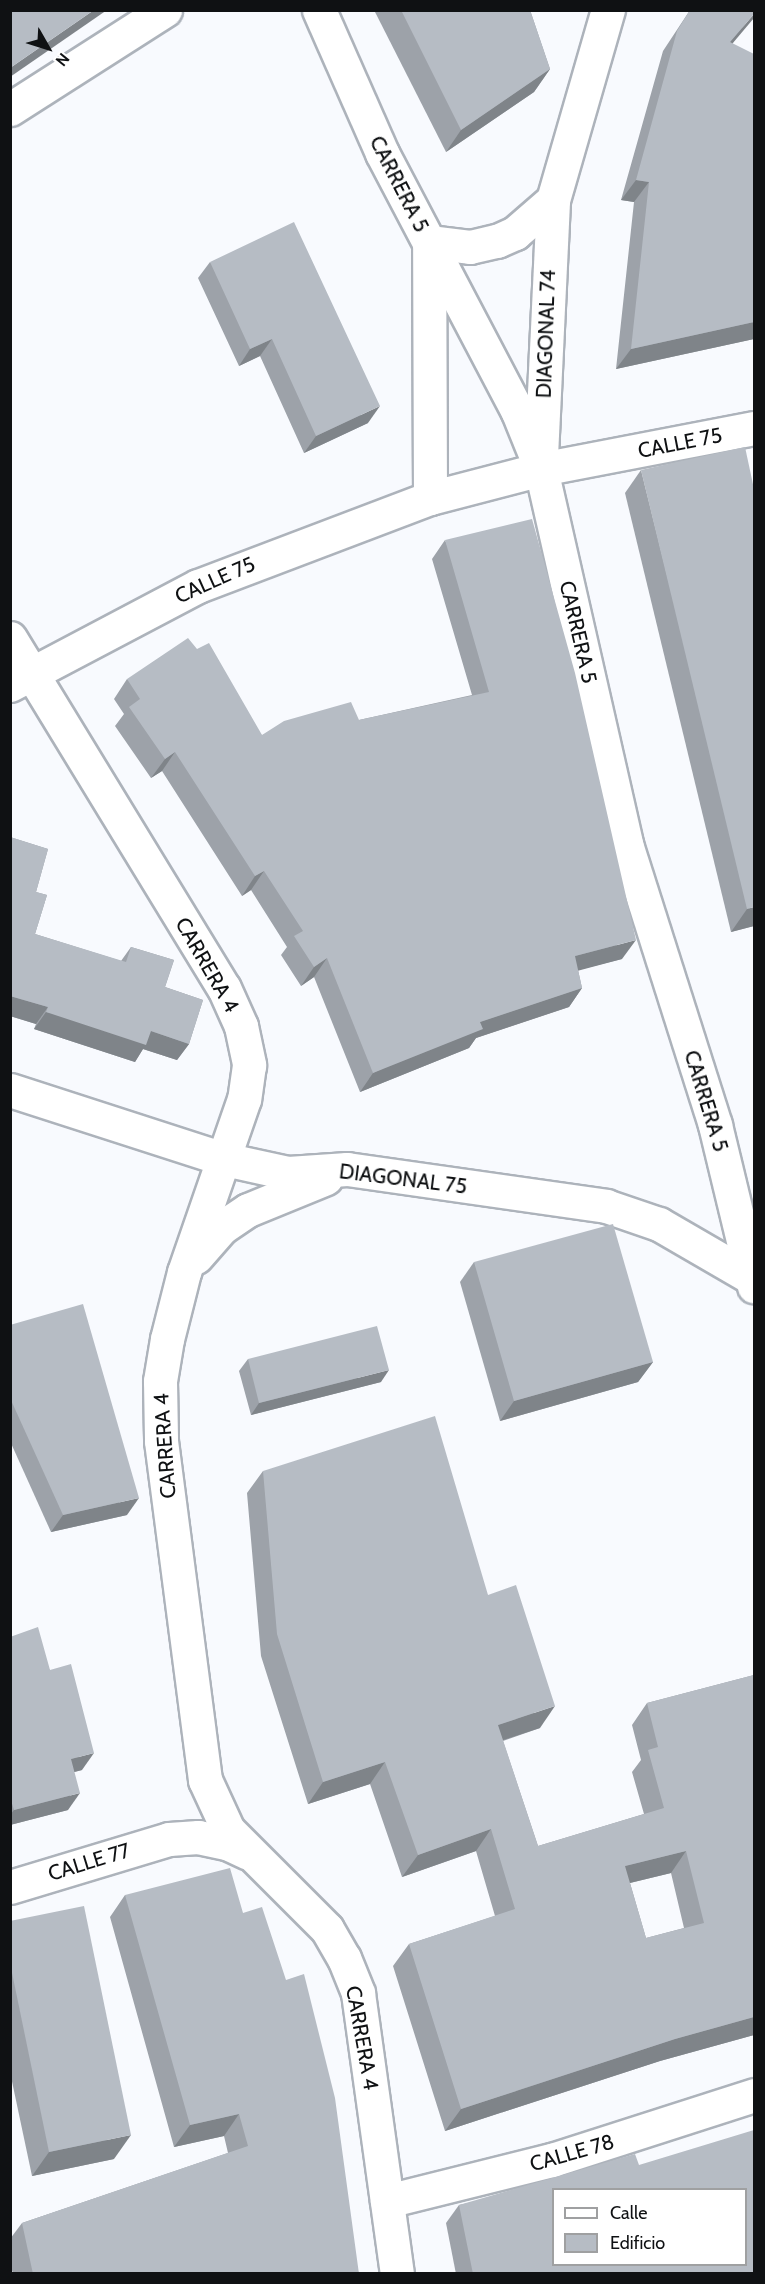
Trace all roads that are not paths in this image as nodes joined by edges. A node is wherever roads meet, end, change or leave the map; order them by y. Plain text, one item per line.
1 (165, 10) edge
2 (319, 10) edge
3 (608, 10) edge
4 (10, 109) edge
5 (553, 200) junction
6 (429, 242) junction
7 (754, 429) edge
8 (541, 469) junction
9 (430, 498) junction
10 (10, 638) edge
11 (20, 680) edge
12 (10, 1090) edge
13 (224, 1160) junction
14 (347, 1169) junction
15 (184, 1272) junction
16 (753, 1282) edge
17 (205, 1780) junction
18 (169, 1839) junction
19 (253, 1855) junction
20 (10, 1887) edge
21 (754, 2095) edge
22 (387, 2201) junction
23 (397, 2274) edge

1 - 4 street
2 - 6 street, CARRERA 5
3 - 5 street, DIAGONAL 74
5 - 6 street
5 - 8 street, DIAGONAL 74
6 - 8 street, CARRERA 5
6 - 9 street
7 - 8 street, CALLE 75
8 - 9 street, CALLE 75
8 - 16 street, CARRERA 5
9 - 11 street, CALLE 75
10 - 11 street, CARRERA 4
11 - 13 street, CARRERA 4
12 - 13 street, DIAGONAL 75
13 - 14 street, DIAGONAL 75
13 - 15 street, CARRERA 4
14 - 15 street
14 - 16 street, DIAGONAL 75
15 - 17 street, CARRERA 4
17 - 18 street
17 - 19 street, CARRERA 4
18 - 19 street, CALLE 77
18 - 20 street, CALLE 77
19 - 22 street, CARRERA 4
21 - 22 street, CALLE 78
22 - 23 street, CARRERA 4

